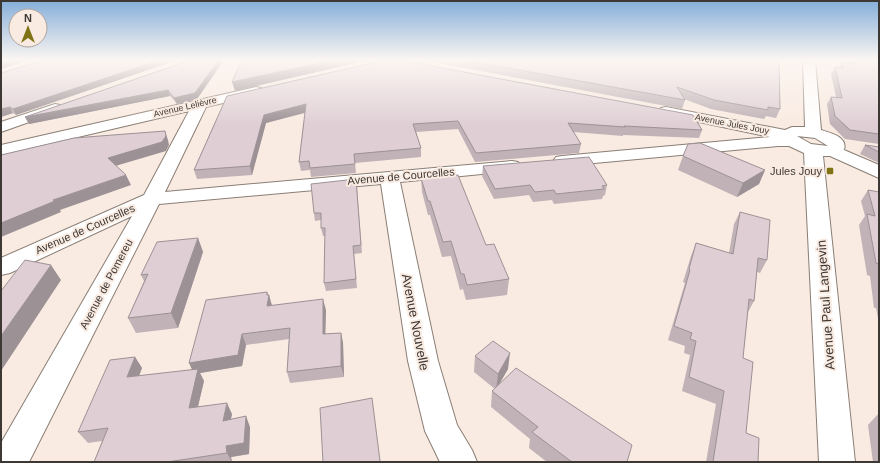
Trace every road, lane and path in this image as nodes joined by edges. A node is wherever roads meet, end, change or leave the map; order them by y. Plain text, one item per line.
1 (810, 82) edge
2 (269, 88) edge
3 (68, 104) edge
4 (200, 104) junction
5 (649, 108) edge
6 (1, 127) edge
7 (811, 142) junction
8 (864, 148) edge
9 (1, 150) edge
10 (879, 172) edge
11 (390, 178) junction
12 (152, 199) junction
13 (1, 267) edge
14 (10, 462) edge
15 (459, 462) edge
16 (837, 462) edge

1 - 7 street, Avenue Paul Langevin
2 - 4 street, Avenue Lelièvre
3 - 6 street
4 - 9 street, Avenue Lelièvre
4 - 12 street, Avenue de Pomereu
5 - 7 street, Avenue Jules Jouy
7 - 8 street, Avenue Jules Jouy
7 - 10 street
7 - 11 street, Avenue de Courcelles
7 - 16 street, Avenue Paul Langevin
11 - 12 street, Avenue de Courcelles
11 - 15 street, Avenue Nouvelle
12 - 13 street, Avenue de Courcelles
12 - 14 street, Avenue de Pomereu

